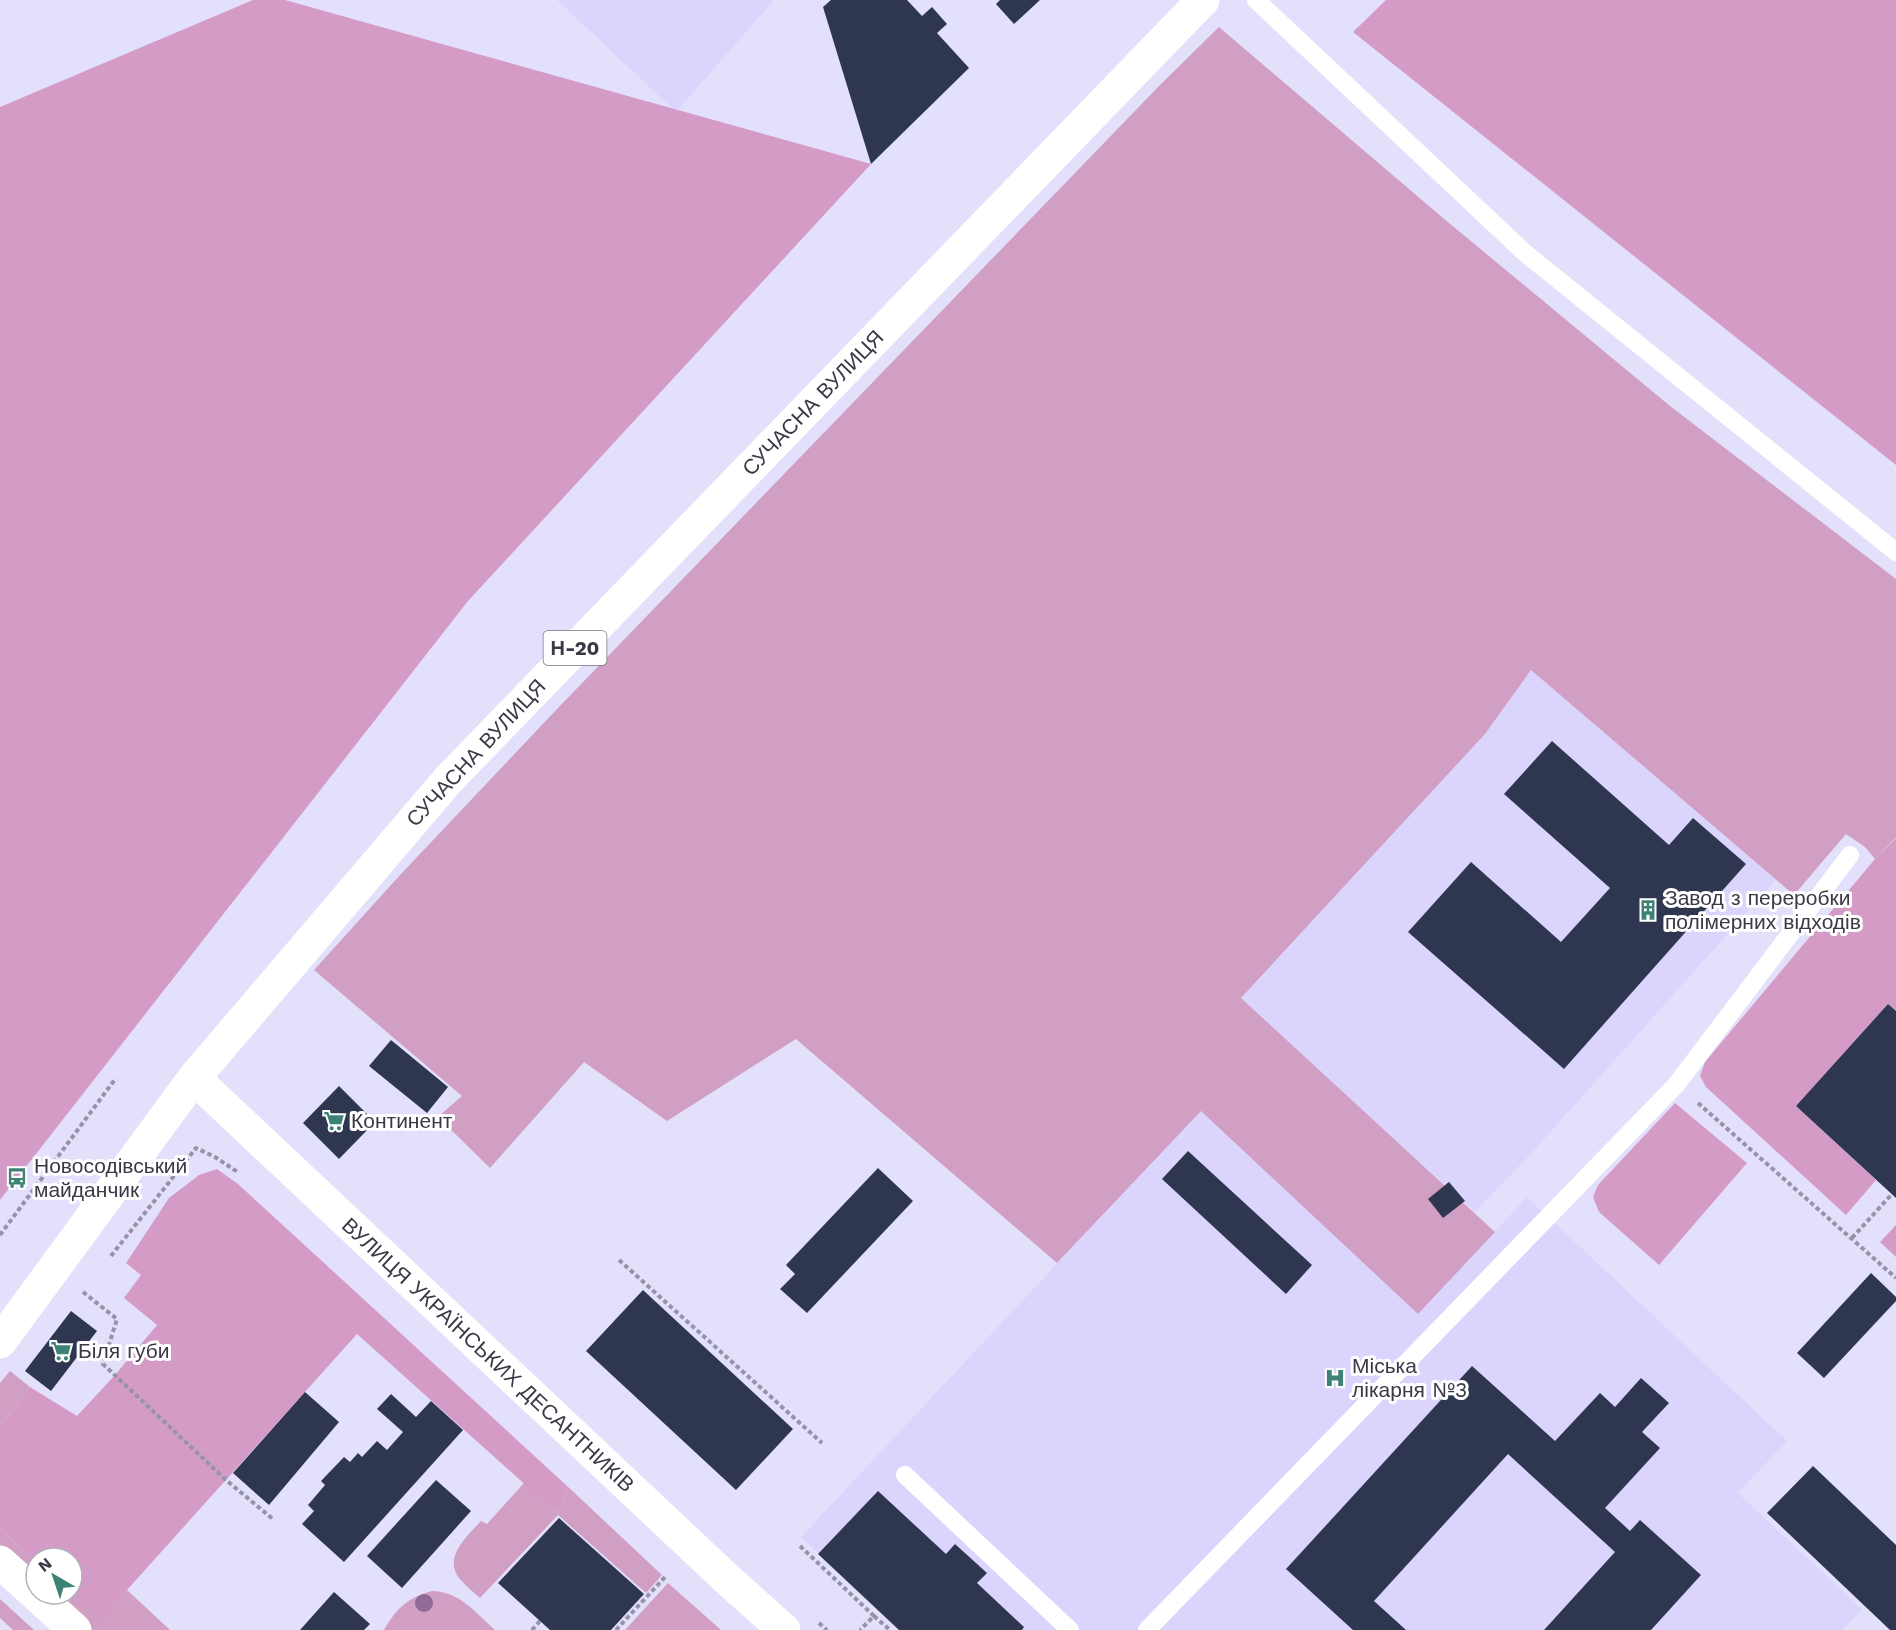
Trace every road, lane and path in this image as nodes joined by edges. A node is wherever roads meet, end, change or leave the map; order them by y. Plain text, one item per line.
1 (1203, 0) edge
2 (1256, 0) edge
3 (1896, 552) edge
4 (1850, 855) dead end
5 (116, 1078) dead end
6 (194, 1078) junction
7 (1677, 1085) junction
8 (1892, 1194) dead end
9 (0, 1234) edge
10 (1852, 1238) junction
11 (619, 1260) dead end
12 (1896, 1278) edge
13 (83, 1292) dead end
14 (0, 1342) edge
15 (822, 1443) dead end
16 (905, 1475) dead end
17 (274, 1520) dead end
18 (800, 1546) dead end
19 (0, 1562) edge
20 (667, 1575) dead end
21 (874, 1616) junction
22 (540, 1621) dead end
23 (75, 1630) edge
24 (532, 1630) edge
25 (616, 1630) edge
26 (784, 1630) edge
27 (860, 1630) edge
28 (890, 1630) edge
29 (1070, 1630) edge
30 (1147, 1630) edge

1 - 6 main road, СУЧАСНА ВУЛИЦЯ / Н-20
2 - 3 lane
4 - 7 lane
5 - 9 path
6 - 14 main road, СУЧАСНА ВУЛИЦЯ / Н-20
6 - 26 main road, ВУЛИЦЯ УКРАЇНСЬКИХ ДЕСАНТНИКІВ
7 - 10 path
7 - 30 lane
8 - 10 path
10 - 12 path
11 - 15 path
13 - 17 path
16 - 29 lane
18 - 21 path
19 - 23 main road
20 - 25 path
21 - 27 path
21 - 28 path
22 - 24 path

